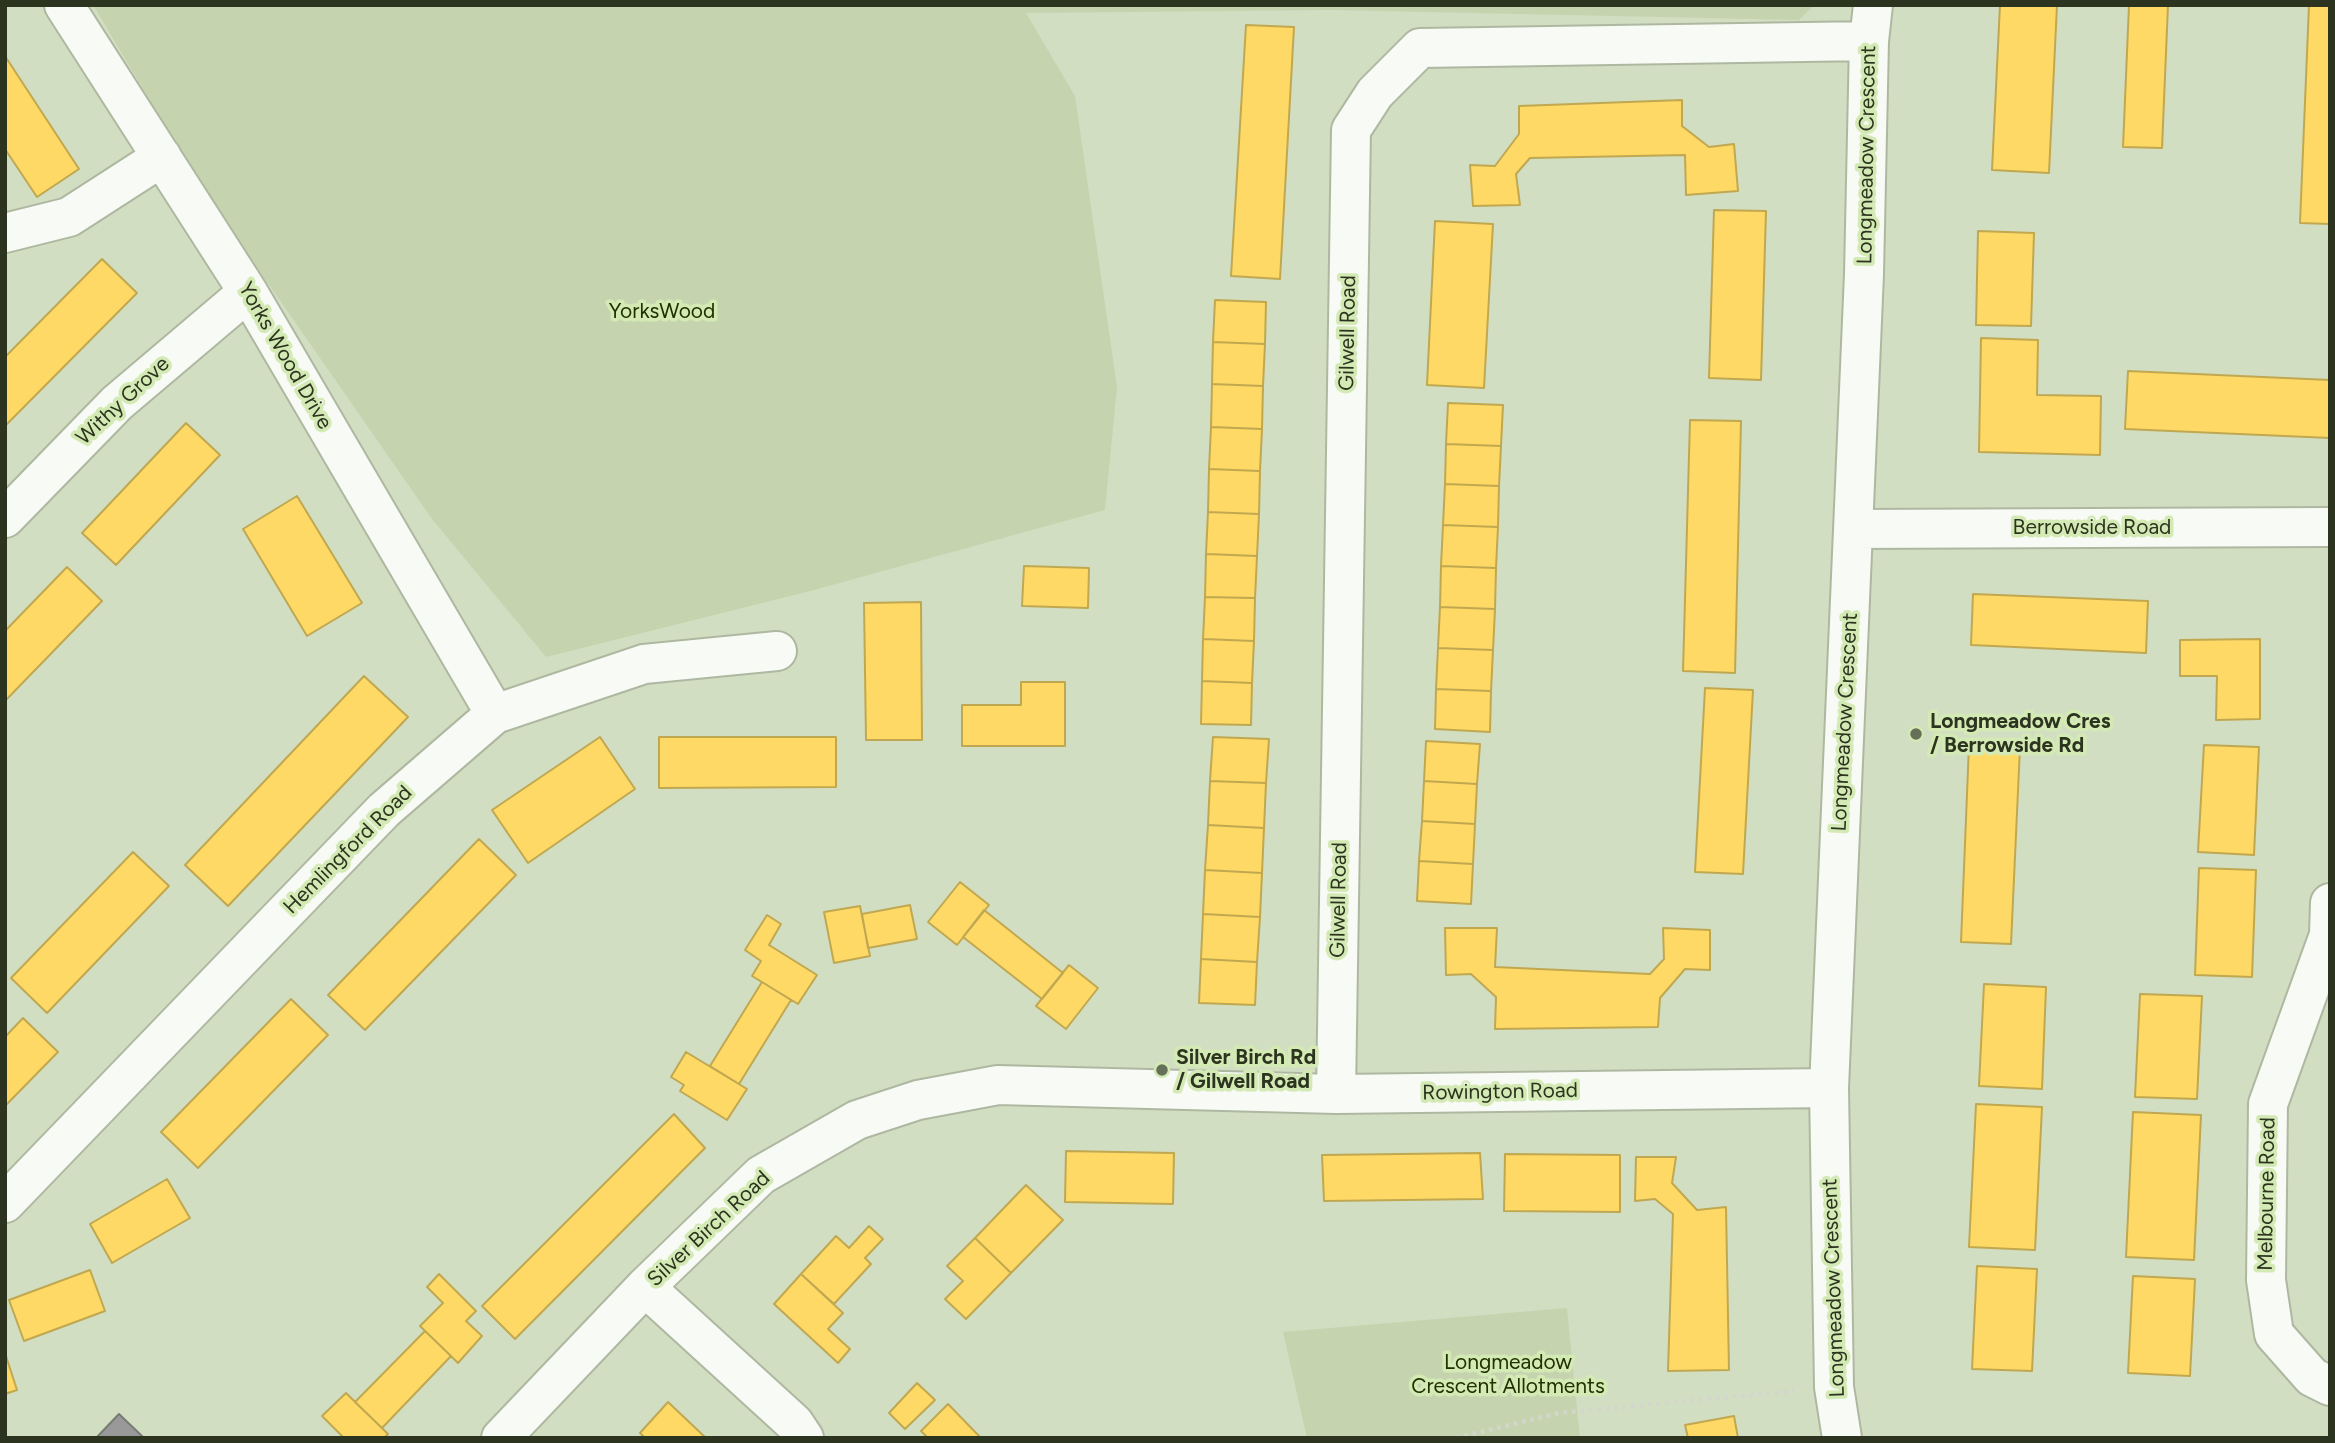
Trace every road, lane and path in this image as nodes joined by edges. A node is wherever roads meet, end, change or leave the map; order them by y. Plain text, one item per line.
1 (64, 5) edge
2 (1871, 23) edge
3 (162, 157) junction
4 (5, 233) edge
5 (248, 292) junction
6 (5, 518) edge
7 (2330, 527) edge
8 (1854, 529) junction
9 (778, 651) dead end
10 (495, 714) junction
11 (2330, 902) edge
12 (1829, 1088) junction
13 (1172, 1089) joint
14 (1336, 1094) junction
15 (5, 1203) edge
16 (645, 1287) junction
17 (1834, 1387) junction
18 (2330, 1387) edge
19 (501, 1438) edge
20 (804, 1438) edge
21 (1456, 1438) edge
22 (1842, 1438) edge

1 - 3 street, Yorks Wood Drive
2 - 8 street, Longmeadow Crescent
2 - 14 street, Gilwell Road
3 - 4 street
3 - 5 street, Yorks Wood Drive
5 - 6 street, Withy Grove
5 - 10 street, Yorks Wood Drive
7 - 8 street, Berrowside Road
8 - 12 street, Longmeadow Crescent
9 - 10 street, Hemlingford Road
10 - 15 street, Hemlingford Road
11 - 18 street, Melbourne Road
12 - 14 street, Rowington Road
12 - 17 street, Longmeadow Crescent
13 - 14 street, Rowington Road
13 - 16 street, Silver Birch Road
16 - 19 street, Silver Birch Road
16 - 20 street
17 - 21 path
17 - 22 street, Longmeadow Crescent

